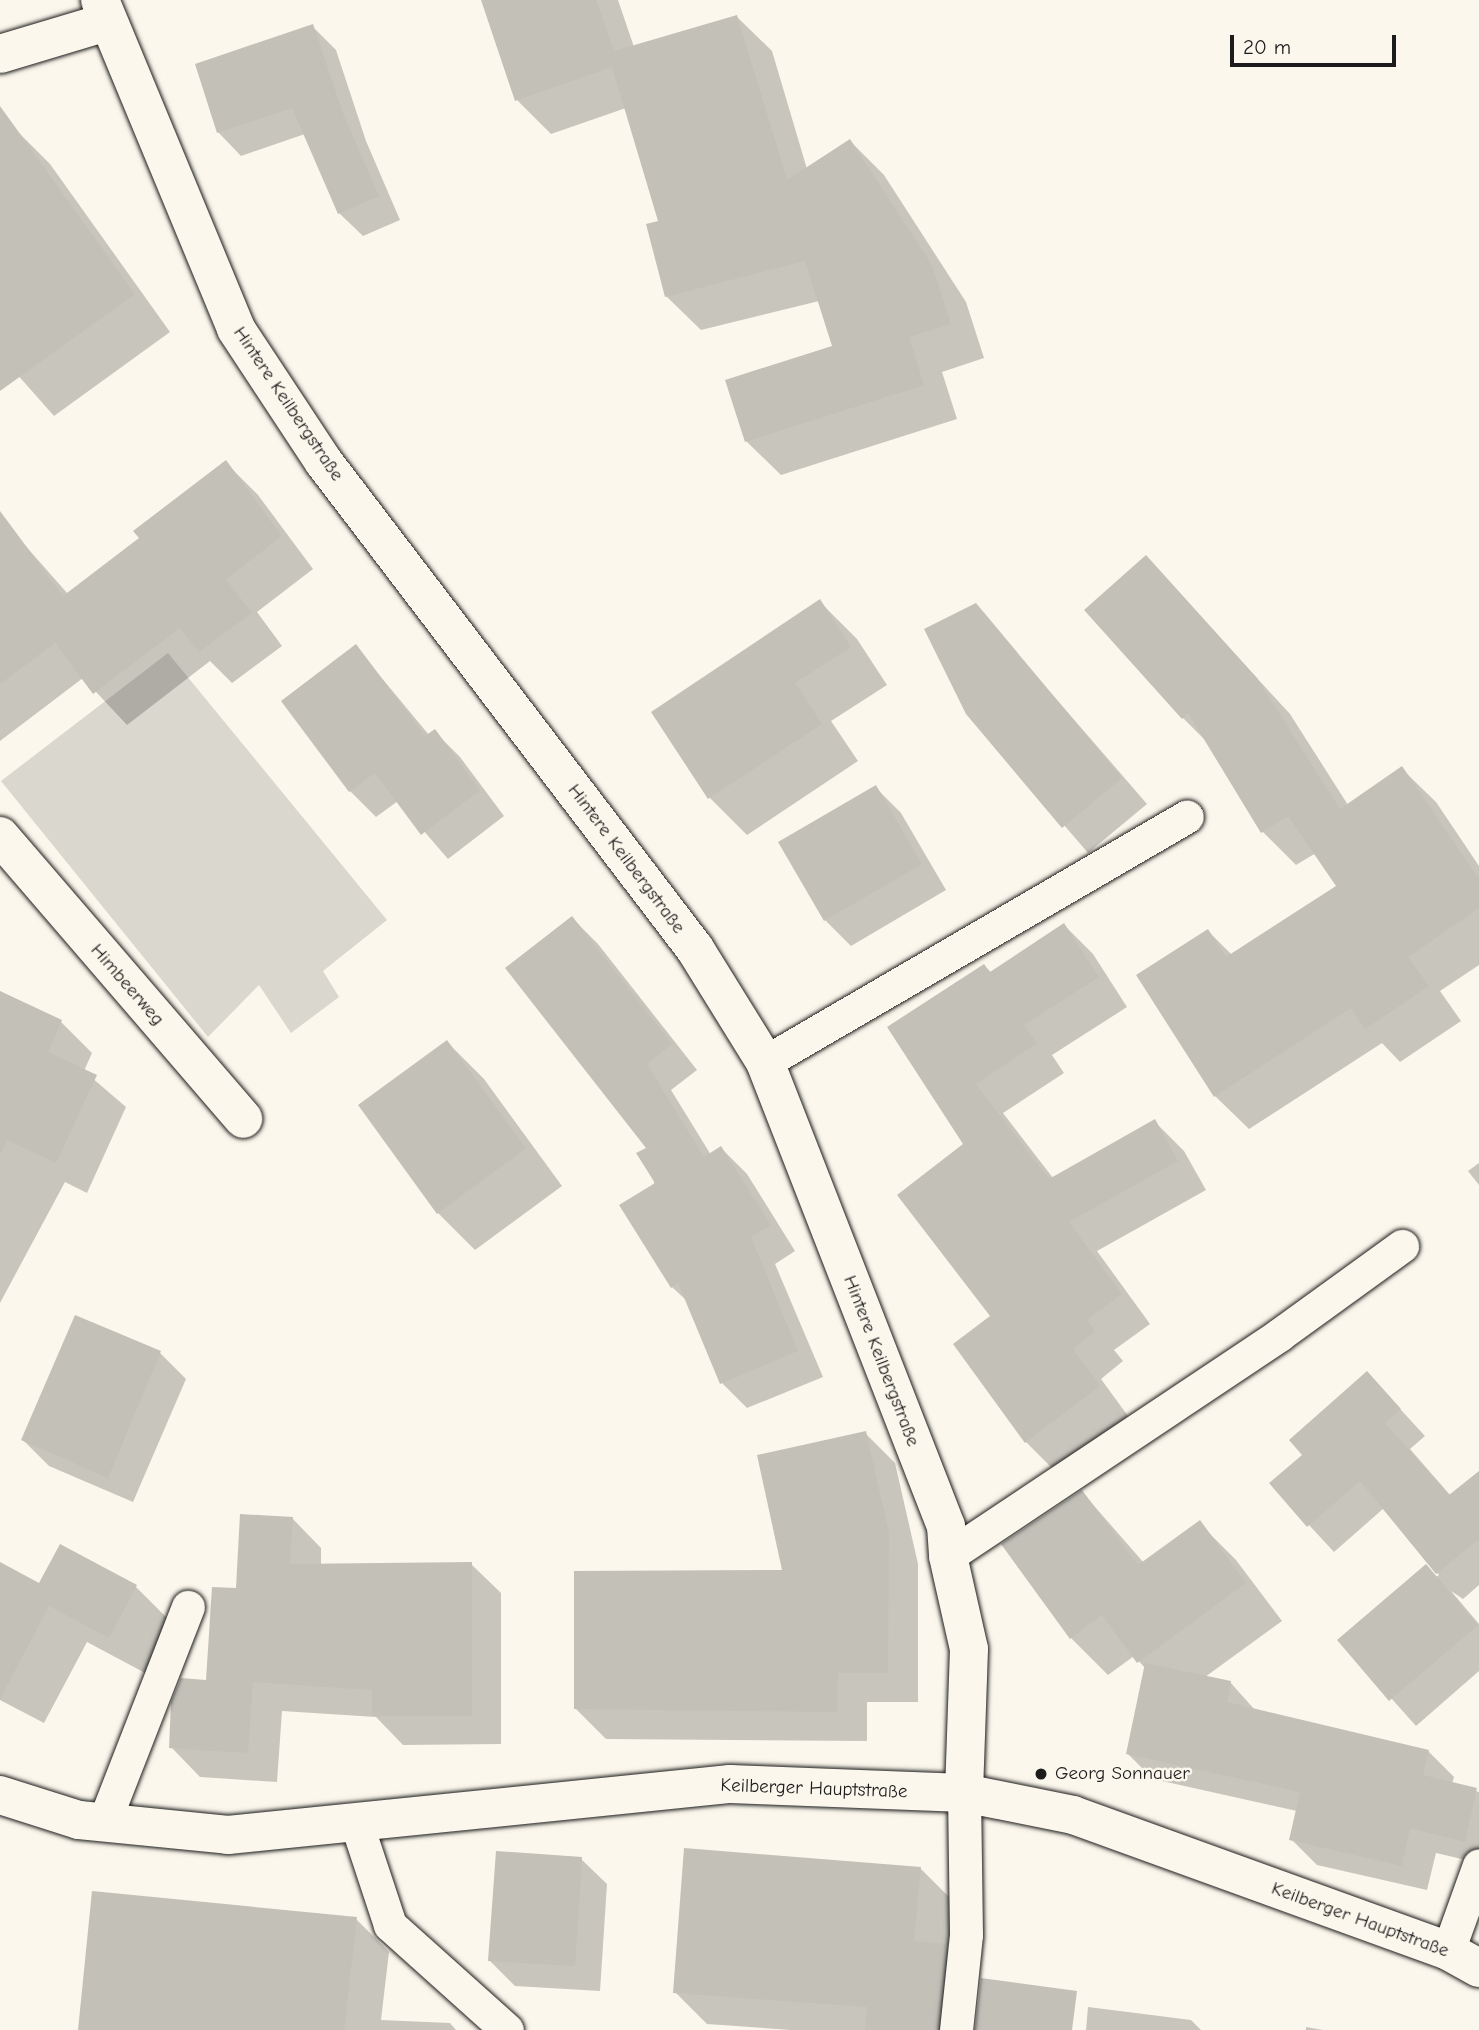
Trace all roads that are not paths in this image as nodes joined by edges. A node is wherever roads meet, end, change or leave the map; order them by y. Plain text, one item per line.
1 (104, 11) edge
2 (0, 54) edge
3 (1187, 816) dead end
4 (4, 853) edge
5 (765, 1062) junction
6 (243, 1119) dead end
7 (1402, 1246) dead end
8 (948, 1556) junction
9 (188, 1607) dead end
10 (964, 1793) junction
11 (0, 1795) edge
12 (104, 1822) junction
13 (356, 1822) junction
14 (1479, 1865) edge
15 (1464, 1959) edge
16 (507, 2030) edge
17 (956, 2030) edge

1 - 2 street
1 - 5 street, Hintere Keilbergstraße
3 - 5 lane
4 - 6 street, Himbeerweg
5 - 8 street, Hintere Keilbergstraße
7 - 8 lane
8 - 10 street, Hintere Keilbergstraße
9 - 12 lane
10 - 13 street, Keilberger Hauptstraße
10 - 15 street, Keilberger Hauptstraße
10 - 17 lane
11 - 12 street, Keilberger Hauptstraße
12 - 13 street, Keilberger Hauptstraße
13 - 16 lane
14 - 15 lane

